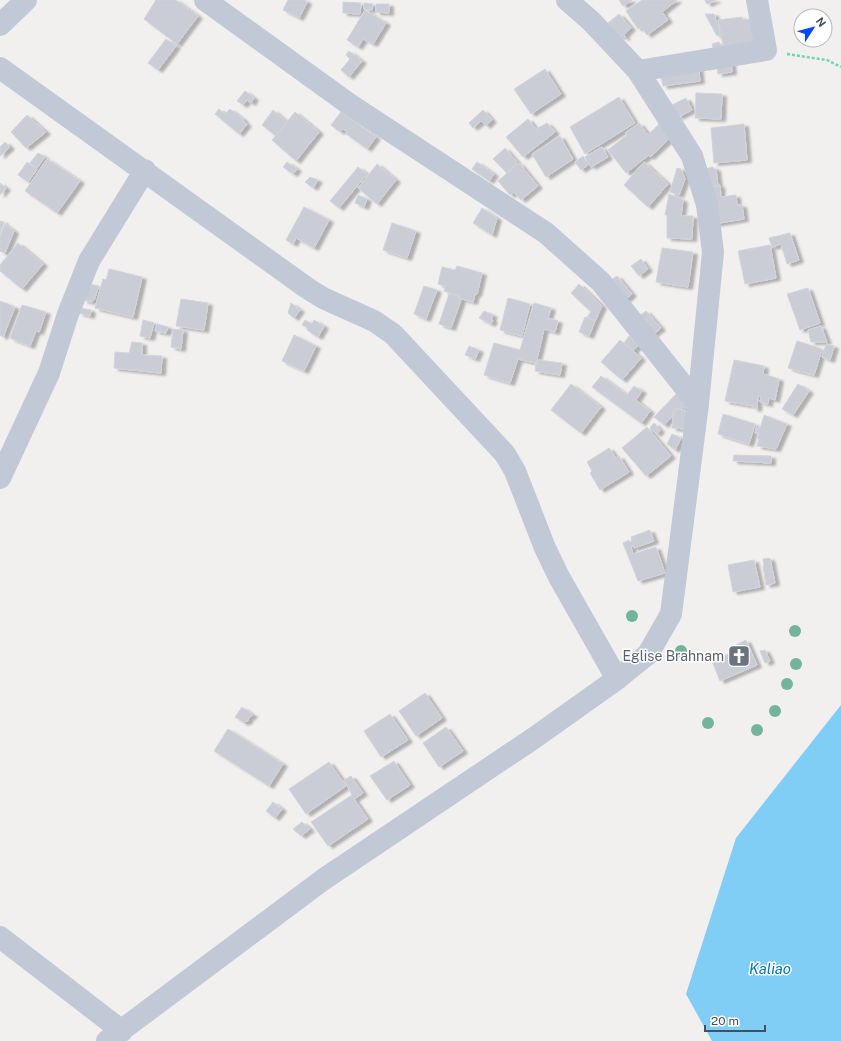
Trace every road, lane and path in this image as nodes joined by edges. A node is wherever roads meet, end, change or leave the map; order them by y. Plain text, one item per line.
1 (26, 0) edge
2 (205, 0) edge
3 (567, 0) edge
4 (757, 0) edge
5 (0, 25) edge
6 (766, 50) junction
7 (841, 67) edge
8 (0, 68) edge
9 (638, 71) junction
10 (144, 170) junction
11 (698, 404) junction
12 (0, 478) edge
13 (617, 679) junction
14 (0, 937) edge
15 (115, 1036) edge

1 - 5 street
2 - 11 street
3 - 9 street
4 - 6 street
6 - 7 path
6 - 9 street
8 - 10 street
9 - 11 street
10 - 12 street
10 - 13 street
11 - 13 street
13 - 15 street
14 - 15 street

